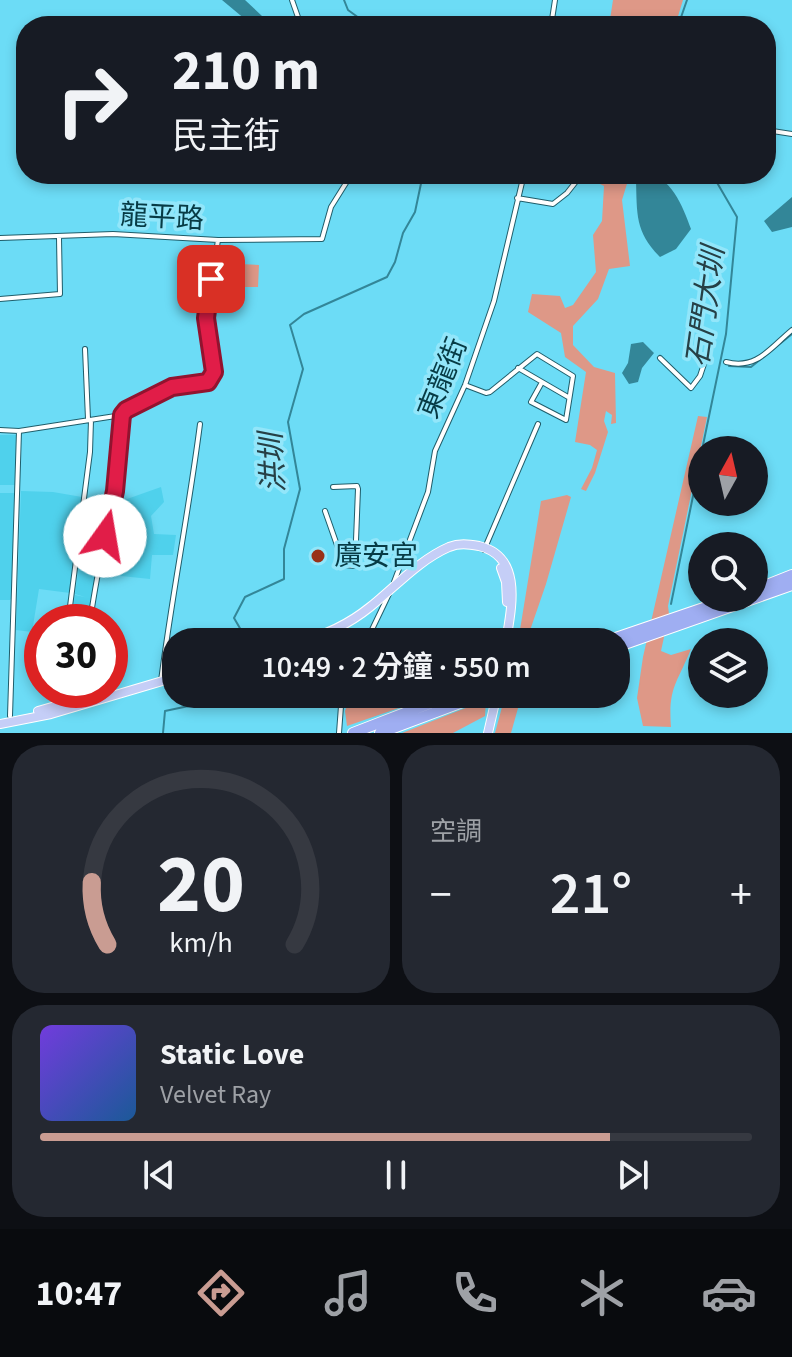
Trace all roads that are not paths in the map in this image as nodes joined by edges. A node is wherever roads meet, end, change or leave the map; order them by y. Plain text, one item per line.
1 (345, 184) edge
2 (521, 184) edge
3 (574, 184) edge
4 (517, 198) junction
5 (0, 238) edge
6 (59, 238) junction
7 (218, 240) junction
8 (0, 299) edge
9 (792, 330) edge
10 (85, 349) dead end
11 (707, 355) dead end
12 (660, 358) dead end
13 (726, 362) dead end
14 (518, 368) junction
15 (541, 384) junction
16 (465, 385) junction
17 (569, 398) junction
18 (122, 415) junction
19 (90, 420) junction
20 (200, 424) dead end
21 (538, 424) dead end
22 (0, 430) edge
23 (19, 431) junction
24 (333, 487) dead end
25 (325, 511) dead end
26 (484, 550) junction
27 (792, 575) edge
28 (768, 584) edge
29 (792, 585) edge
30 (390, 593) junction
31 (70, 604) edge
32 (92, 604) edge
33 (699, 612) edge
34 (670, 624) junction
35 (335, 628) edge
36 (343, 628) edge
37 (373, 628) edge
38 (506, 628) edge
39 (630, 635) edge
40 (630, 641) edge
41 (161, 679) joint
42 (128, 688) edge
43 (59, 708) edge
44 (341, 708) edge
45 (418, 708) edge
46 (447, 708) edge
47 (492, 708) edge
48 (53, 710) joint
49 (3, 720) edge
50 (339, 733) edge
51 (353, 733) edge
52 (380, 733) edge
53 (486, 733) edge

1 - 7 street, 龍平路
2 - 4 street, 東龍街
3 - 4 street
4 - 16 street, 東龍街
5 - 6 street, 龍平路
6 - 7 street, 龍平路
6 - 8 street
7 - 18 street
9 - 13 street
10 - 19 street
11 - 12 street
14 - 15 street
14 - 16 street
14 - 17 street
15 - 17 street
15 - 17 street
16 - 30 street, 東龍街
18 - 19 street
18 - 32 street
19 - 23 street
19 - 31 street
20 - 41 street
21 - 26 street
22 - 23 street
23 - 49 street
24 - 25 street
26 - 30 main road
26 - 38 main road
27 - 28 highway
29 - 34 highway
30 - 35 main road
30 - 36 main road
30 - 37 street, 東龍街
33 - 34 highway
34 - 39 highway
34 - 40 highway
41 - 42 main road
43 - 48 main road
44 - 50 street
45 - 51 highway
46 - 52 highway
47 - 53 main road
48 - 49 main road

